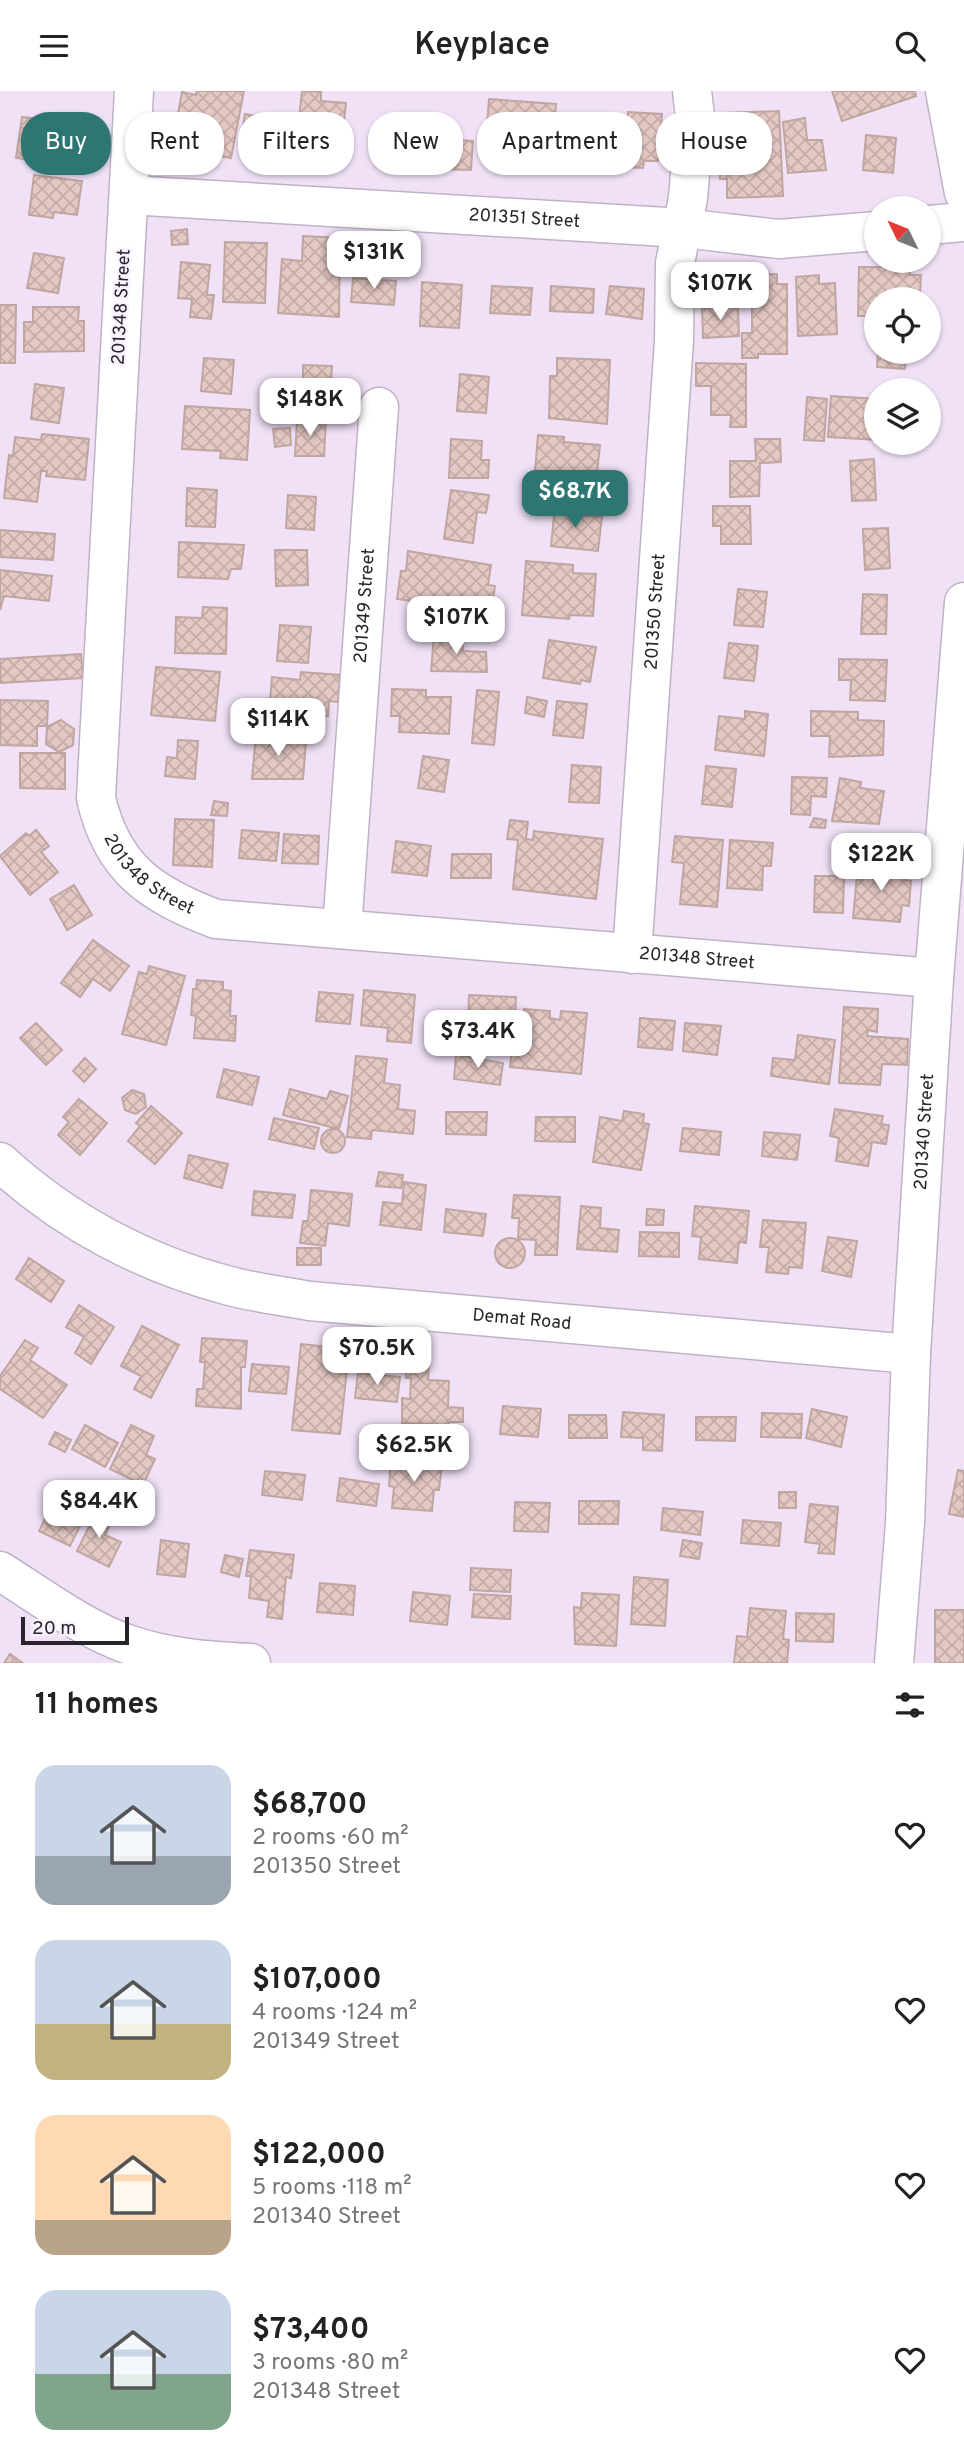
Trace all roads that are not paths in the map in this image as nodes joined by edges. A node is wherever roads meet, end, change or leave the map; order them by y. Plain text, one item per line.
1 (134, 91) edge
2 (692, 91) edge
3 (945, 91) edge
4 (964, 193) edge
5 (129, 195) junction
6 (964, 222) edge
7 (942, 224) edge
8 (683, 228) junction
9 (864, 232) edge
10 (379, 407) dead end
11 (964, 602) edge
12 (342, 929) junction
13 (632, 954) junction
14 (934, 978) junction
15 (0, 1162) edge
16 (911, 1354) junction
17 (0, 1571) edge
18 (251, 1663) edge
19 (894, 1663) edge

1 - 5 street, 201348 Street
2 - 8 street, 201350 Street
3 - 4 street
5 - 8 street, 201351 Street
5 - 12 street, 201348 Street
6 - 7 street
8 - 9 street, 201351 Street
8 - 13 street, 201350 Street
10 - 12 street, 201349 Street
11 - 14 street, 201340 Street
12 - 13 street, 201348 Street
13 - 14 street, 201348 Street
14 - 16 street, 201340 Street
15 - 16 street, Demat Road
16 - 19 street, 201340 Street
17 - 18 street

